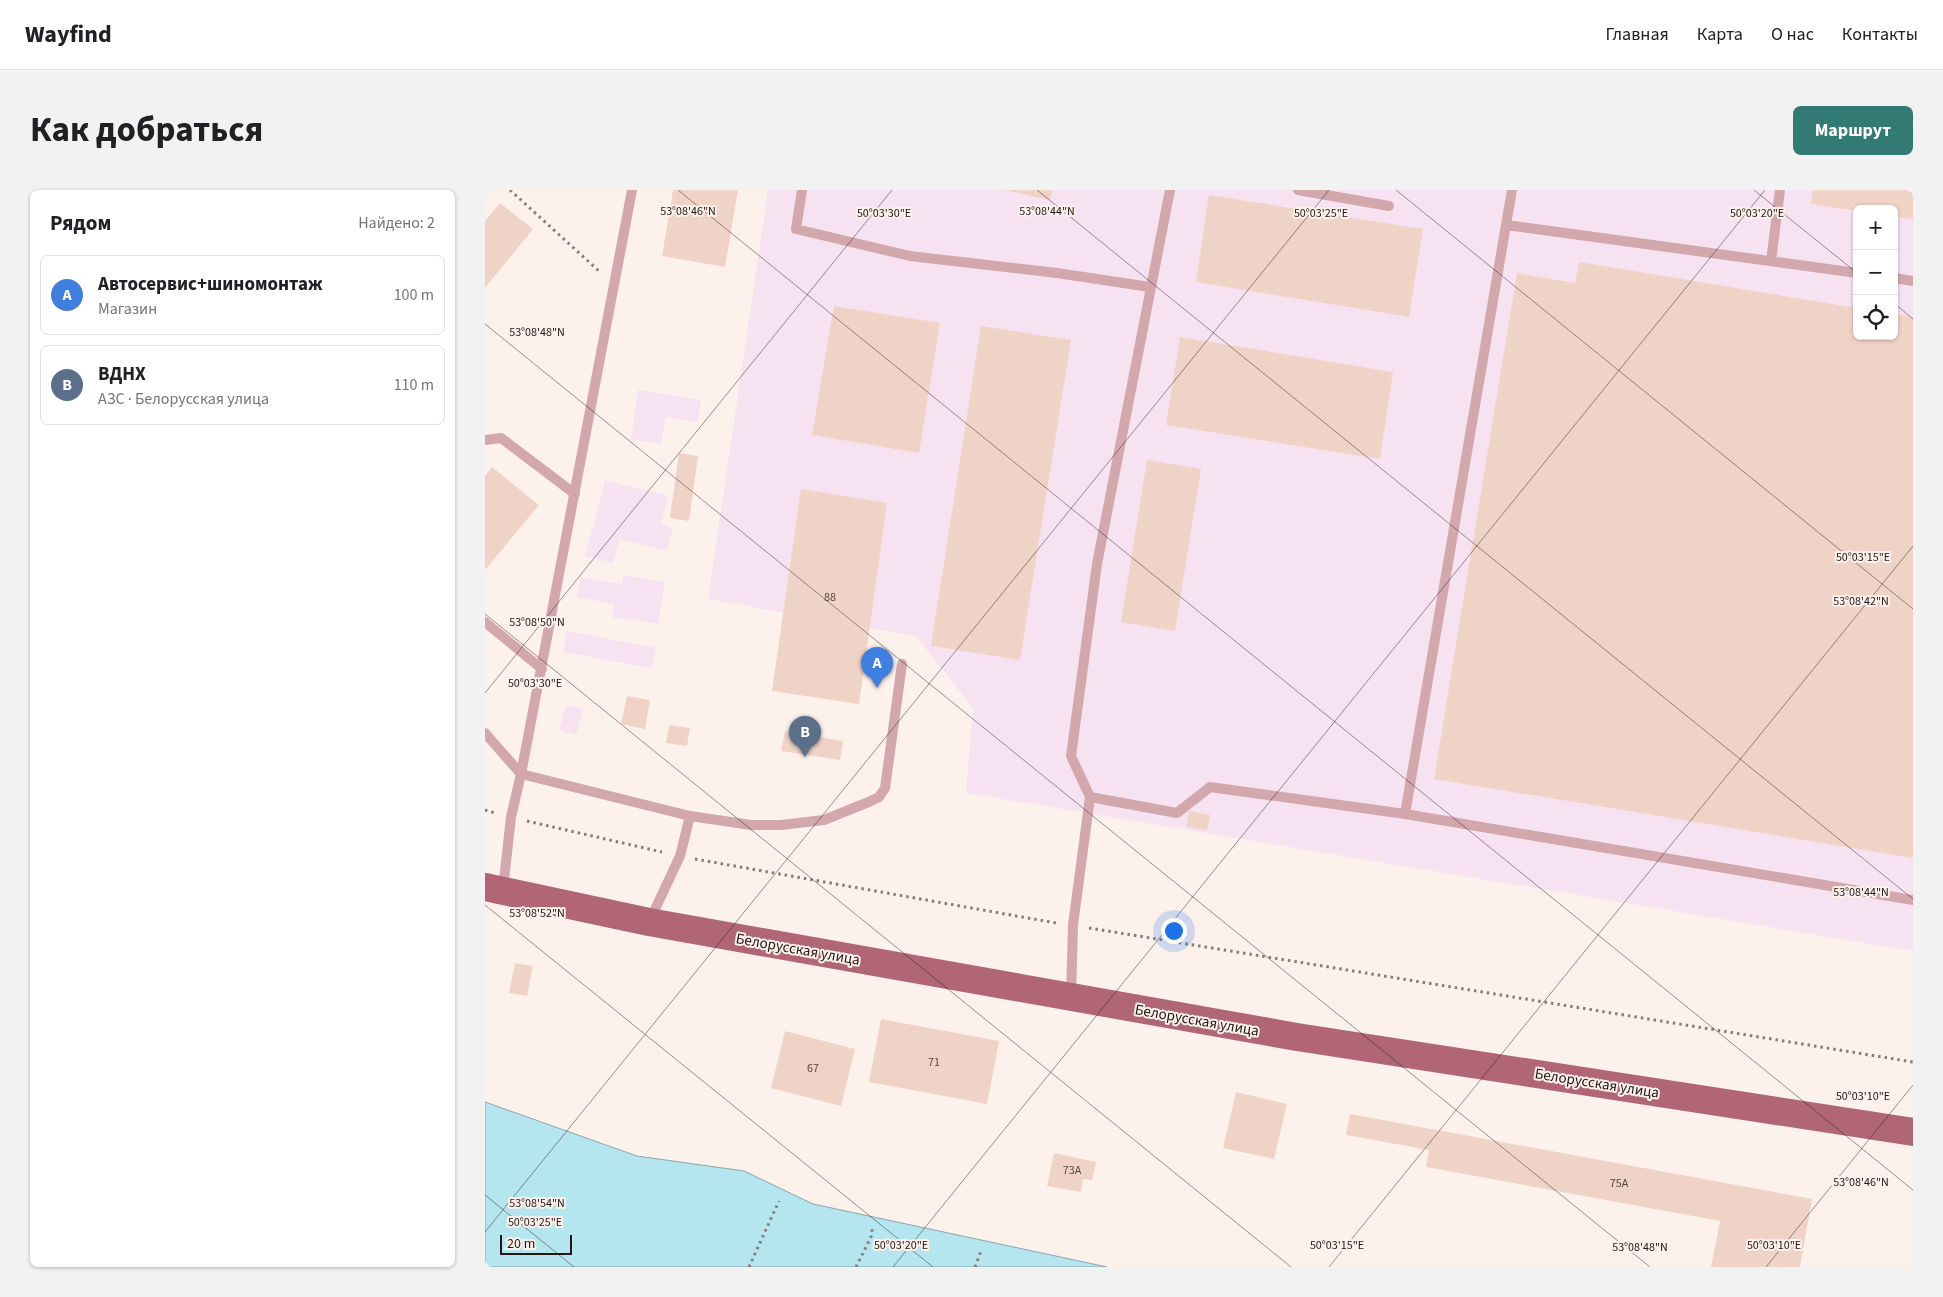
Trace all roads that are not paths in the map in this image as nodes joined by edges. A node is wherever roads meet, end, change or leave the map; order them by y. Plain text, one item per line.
1 (632, 190) edge
2 (802, 190) edge
3 (1169, 190) edge
4 (1298, 190) edge
5 (1513, 190) edge
6 (1780, 190) edge
7 (1389, 206) dead end
8 (1507, 225) junction
9 (1771, 261) junction
10 (1853, 272) edge
11 (1898, 279) edge
12 (1913, 281) edge
13 (1151, 287) junction
14 (485, 440) edge
15 (575, 494) junction
16 (485, 622) edge
17 (902, 664) dead end
18 (542, 669) junction
19 (485, 732) edge
20 (521, 774) junction
21 (1090, 797) junction
22 (1405, 814) junction
23 (691, 816) junction
24 (494, 890) edge
25 (1913, 900) edge
26 (649, 922) junction
27 (1071, 998) junction
28 (1913, 1132) edge

1 - 15 lane
2 - 13 lane
3 - 13 lane
4 - 7 lane
5 - 8 lane
6 - 9 lane
8 - 9 lane
8 - 22 lane
9 - 10 lane
11 - 12 lane
13 - 21 lane
14 - 15 lane
15 - 18 lane
16 - 18 lane
17 - 23 lane
18 - 20 lane
19 - 20 lane
20 - 23 lane
20 - 24 lane
21 - 22 lane
21 - 27 lane
22 - 25 lane
23 - 26 lane
24 - 26 main road, Белорусская улица
26 - 27 main road, Белорусская улица
27 - 28 main road, Белорусская улица

